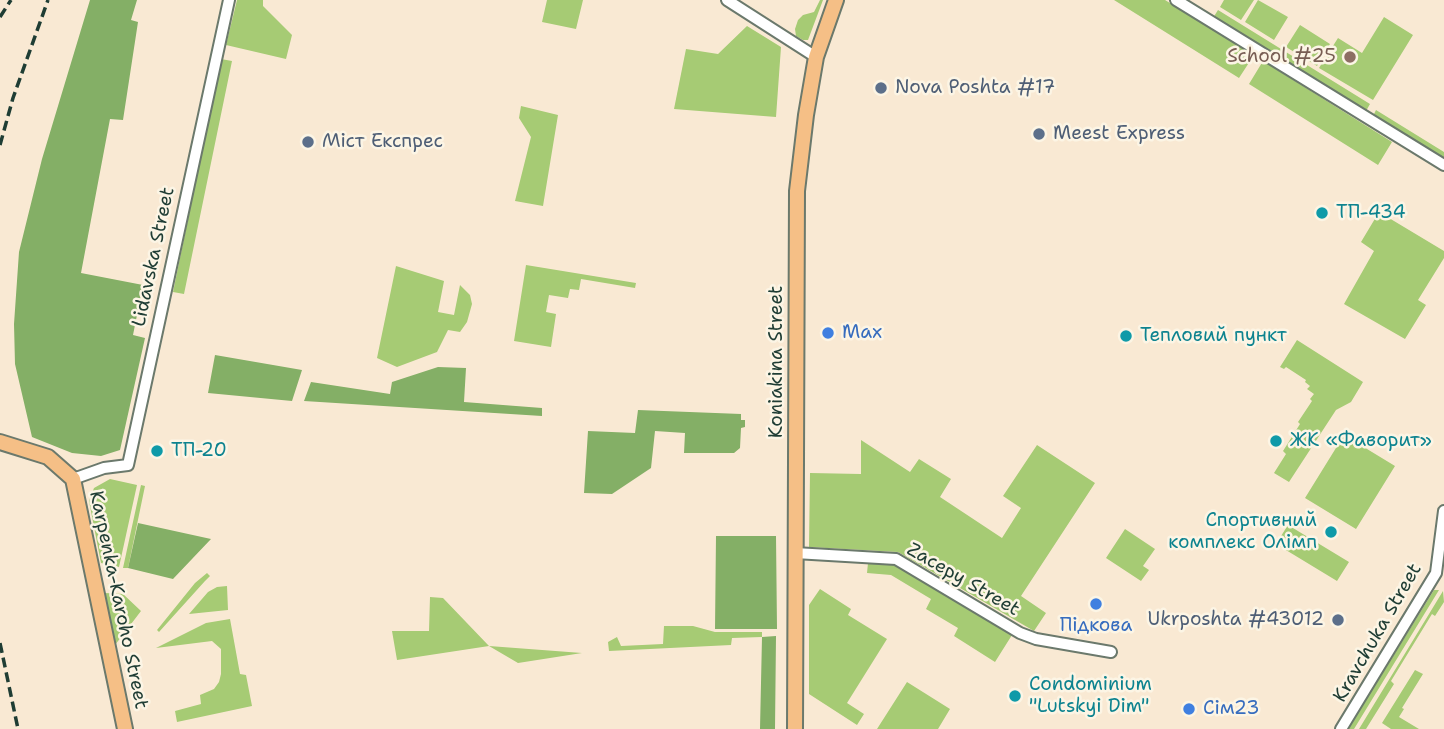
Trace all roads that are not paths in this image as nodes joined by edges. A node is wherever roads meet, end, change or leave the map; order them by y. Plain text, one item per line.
1 (229, 0) edge
2 (727, 0) edge
3 (836, 0) edge
4 (1176, 0) edge
5 (816, 57) junction
6 (1444, 165) edge
7 (0, 442) edge
8 (73, 479) junction
9 (1444, 511) edge
10 (795, 553) junction
11 (1440, 575) edge
12 (1111, 652) dead end
13 (125, 729) edge
14 (794, 729) edge
15 (1341, 729) edge

1 - 8 street, Lidavska Street
2 - 5 street
3 - 5 main road, Koniakina Street
4 - 6 street
5 - 10 main road, Koniakina Street
7 - 8 main road, Karpenka-Karoho Street
8 - 13 main road, Karpenka-Karoho Street
9 - 11 street, Kravchuka Street
10 - 12 street, Zacepy Street
10 - 14 main road, Koniakina Street
11 - 15 street, Kravchuka Street

